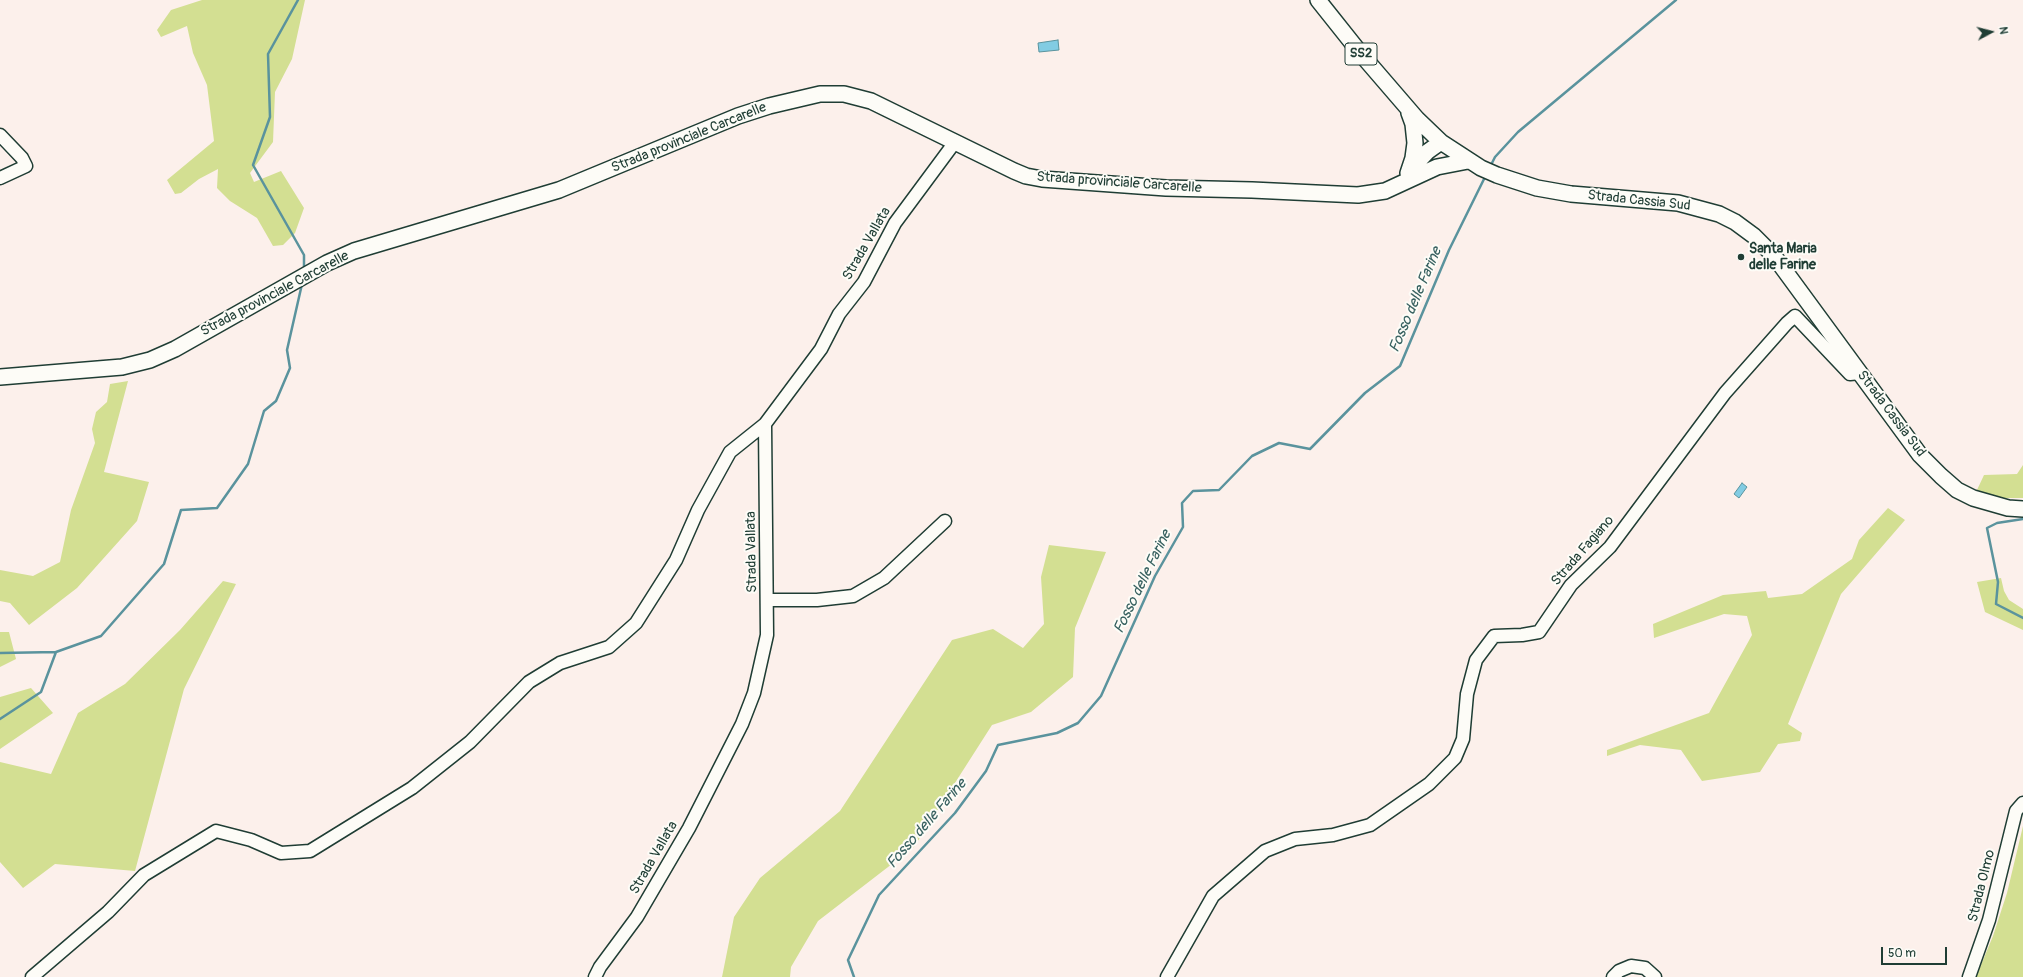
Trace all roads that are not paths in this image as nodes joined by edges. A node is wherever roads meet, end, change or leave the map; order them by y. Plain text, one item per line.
1 (1318, 0) edge
2 (1406, 106) junction
3 (0, 135) edge
4 (955, 142) junction
5 (1441, 142) junction
6 (1475, 165) junction
7 (1415, 173) junction
8 (0, 178) edge
9 (1860, 373) junction
10 (0, 377) edge
11 (765, 424) junction
12 (2023, 508) edge
13 (945, 521) dead end
14 (767, 600) junction
15 (2023, 803) edge
16 (32, 977) edge
17 (595, 977) edge
18 (1167, 977) edge
19 (1613, 977) edge
20 (1655, 977) edge
21 (1969, 977) edge

1 - 2 main road, Strada Cassia Sud / SS2
2 - 5 main road, Strada Cassia Sud / SS2
2 - 7 main road
3 - 8 street
4 - 7 main road, Strada provinciale Carcarelle
4 - 10 main road, Strada provinciale Carcarelle
4 - 11 street, Strada Vallata
5 - 6 main road, Strada Cassia Sud / SS2
5 - 7 main road
6 - 7 main road
6 - 9 main road, Strada Cassia Sud / SS2
9 - 12 main road, Strada Cassia Sud / SS2
9 - 18 street, Strada Fagiano
11 - 14 street, Strada Vallata
11 - 16 street
13 - 14 street
14 - 17 street, Strada Vallata
15 - 21 street, Strada Olmo
19 - 20 street

